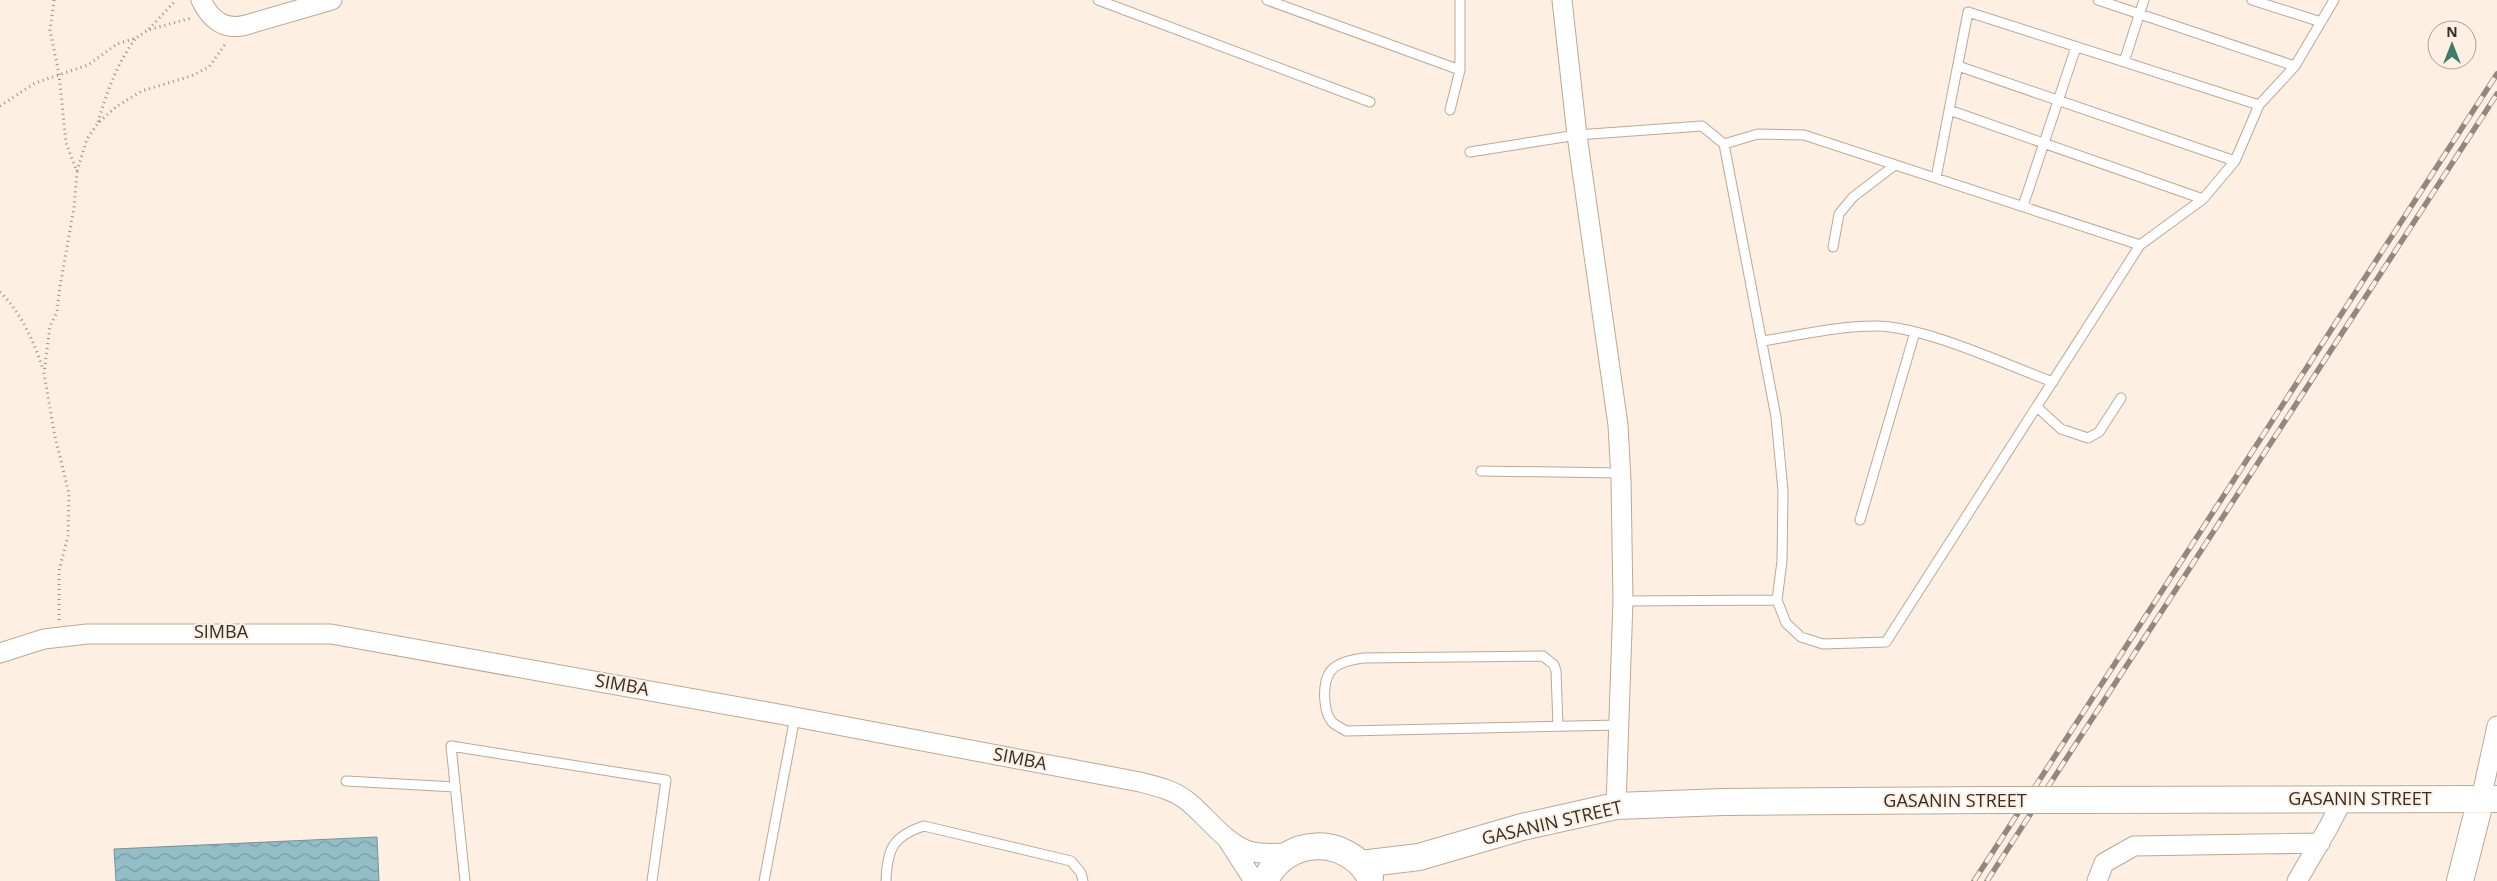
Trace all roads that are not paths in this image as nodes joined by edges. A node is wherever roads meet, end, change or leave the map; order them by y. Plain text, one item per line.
1 (332, 0) edge
2 (1098, 0) edge
3 (1460, 0) edge
4 (1562, 0) edge
5 (2098, 0) edge
6 (2144, 0) edge
7 (2252, 0) edge
8 (2334, 0) edge
9 (1270, 1) edge
10 (205, 7) edge
11 (2139, 14) junction
12 (2321, 22) junction
13 (2076, 47) junction
14 (2124, 62) junction
15 (1958, 66) junction
16 (2295, 66) junction
17 (1460, 70) junction
18 (2058, 100) junction
19 (1370, 102) dead end
20 (2259, 105) junction
21 (1450, 110) dead end
22 (1950, 110) junction
23 (1578, 136) junction
24 (2043, 143) junction
25 (1724, 144) junction
26 (1470, 152) dead end
27 (2234, 161) junction
28 (1895, 165) junction
29 (1936, 178) junction
30 (2204, 199) junction
31 (2023, 206) junction
32 (2140, 245) junction
33 (1833, 247) dead end
34 (1915, 332) junction
35 (1763, 341) junction
36 (2053, 382) junction
37 (2121, 398) dead end
38 (2037, 407) junction
39 (1481, 471) dead end
40 (1621, 473) junction
41 (1860, 520) dead end
42 (1777, 600) junction
43 (1623, 601) junction
44 (0, 653) edge
45 (795, 716) junction
46 (1619, 725) junction
47 (1558, 726) junction
48 (2497, 726) edge
49 (346, 781) dead end
50 (455, 787) junction
51 (2489, 798) edge
52 (2342, 799) junction
53 (1616, 806) junction
54 (1224, 835) junction
55 (2320, 843) junction
56 (1290, 853) junction
57 (1419, 857) junction
58 (1366, 873) edge
59 (465, 881) edge
60 (652, 881) edge
61 (764, 881) edge
62 (886, 881) edge
63 (1083, 881) edge
64 (1254, 881) edge
65 (1265, 881) edge
66 (1385, 881) edge
67 (2097, 881) edge
68 (2297, 881) edge
69 (2460, 881) edge

1 - 10 street
2 - 19 lane
3 - 17 lane
4 - 23 street
5 - 11 lane
6 - 11 lane
7 - 12 lane
8 - 12 lane
9 - 17 lane
11 - 14 lane
11 - 16 lane
12 - 16 lane
13 - 14 lane
13 - 15 lane
13 - 18 lane
14 - 20 lane
15 - 18 lane
15 - 22 lane
16 - 20 lane
17 - 21 lane
18 - 24 lane
18 - 27 lane
20 - 27 lane
22 - 24 lane
22 - 29 lane
23 - 25 lane
23 - 26 lane
23 - 40 street
24 - 30 lane
24 - 31 lane
25 - 28 lane
25 - 35 lane
27 - 30 lane
28 - 29 lane
28 - 33 lane
29 - 31 lane
30 - 32 lane
31 - 32 lane
32 - 36 lane
34 - 35 lane
34 - 36 lane
34 - 41 lane
35 - 42 lane
36 - 38 lane
37 - 38 lane
38 - 42 lane
39 - 40 lane
40 - 43 street
42 - 43 lane
43 - 46 street
44 - 45 street, SIMBA
45 - 54 street, SIMBA
45 - 61 lane
46 - 47 lane
46 - 53 street
47 - 47 lane
48 - 51 street
49 - 50 lane
50 - 59 lane
50 - 60 lane
51 - 52 street, GASANIN STREET
51 - 69 street
52 - 53 street, GASANIN STREET, bridge
52 - 55 street
53 - 57 street, GASANIN STREET
54 - 56 street
54 - 64 street
55 - 67 street
55 - 68 street
56 - 58 street
56 - 65 street
57 - 58 street, GASANIN STREET
57 - 66 street, GASANIN STREET
62 - 63 lane

